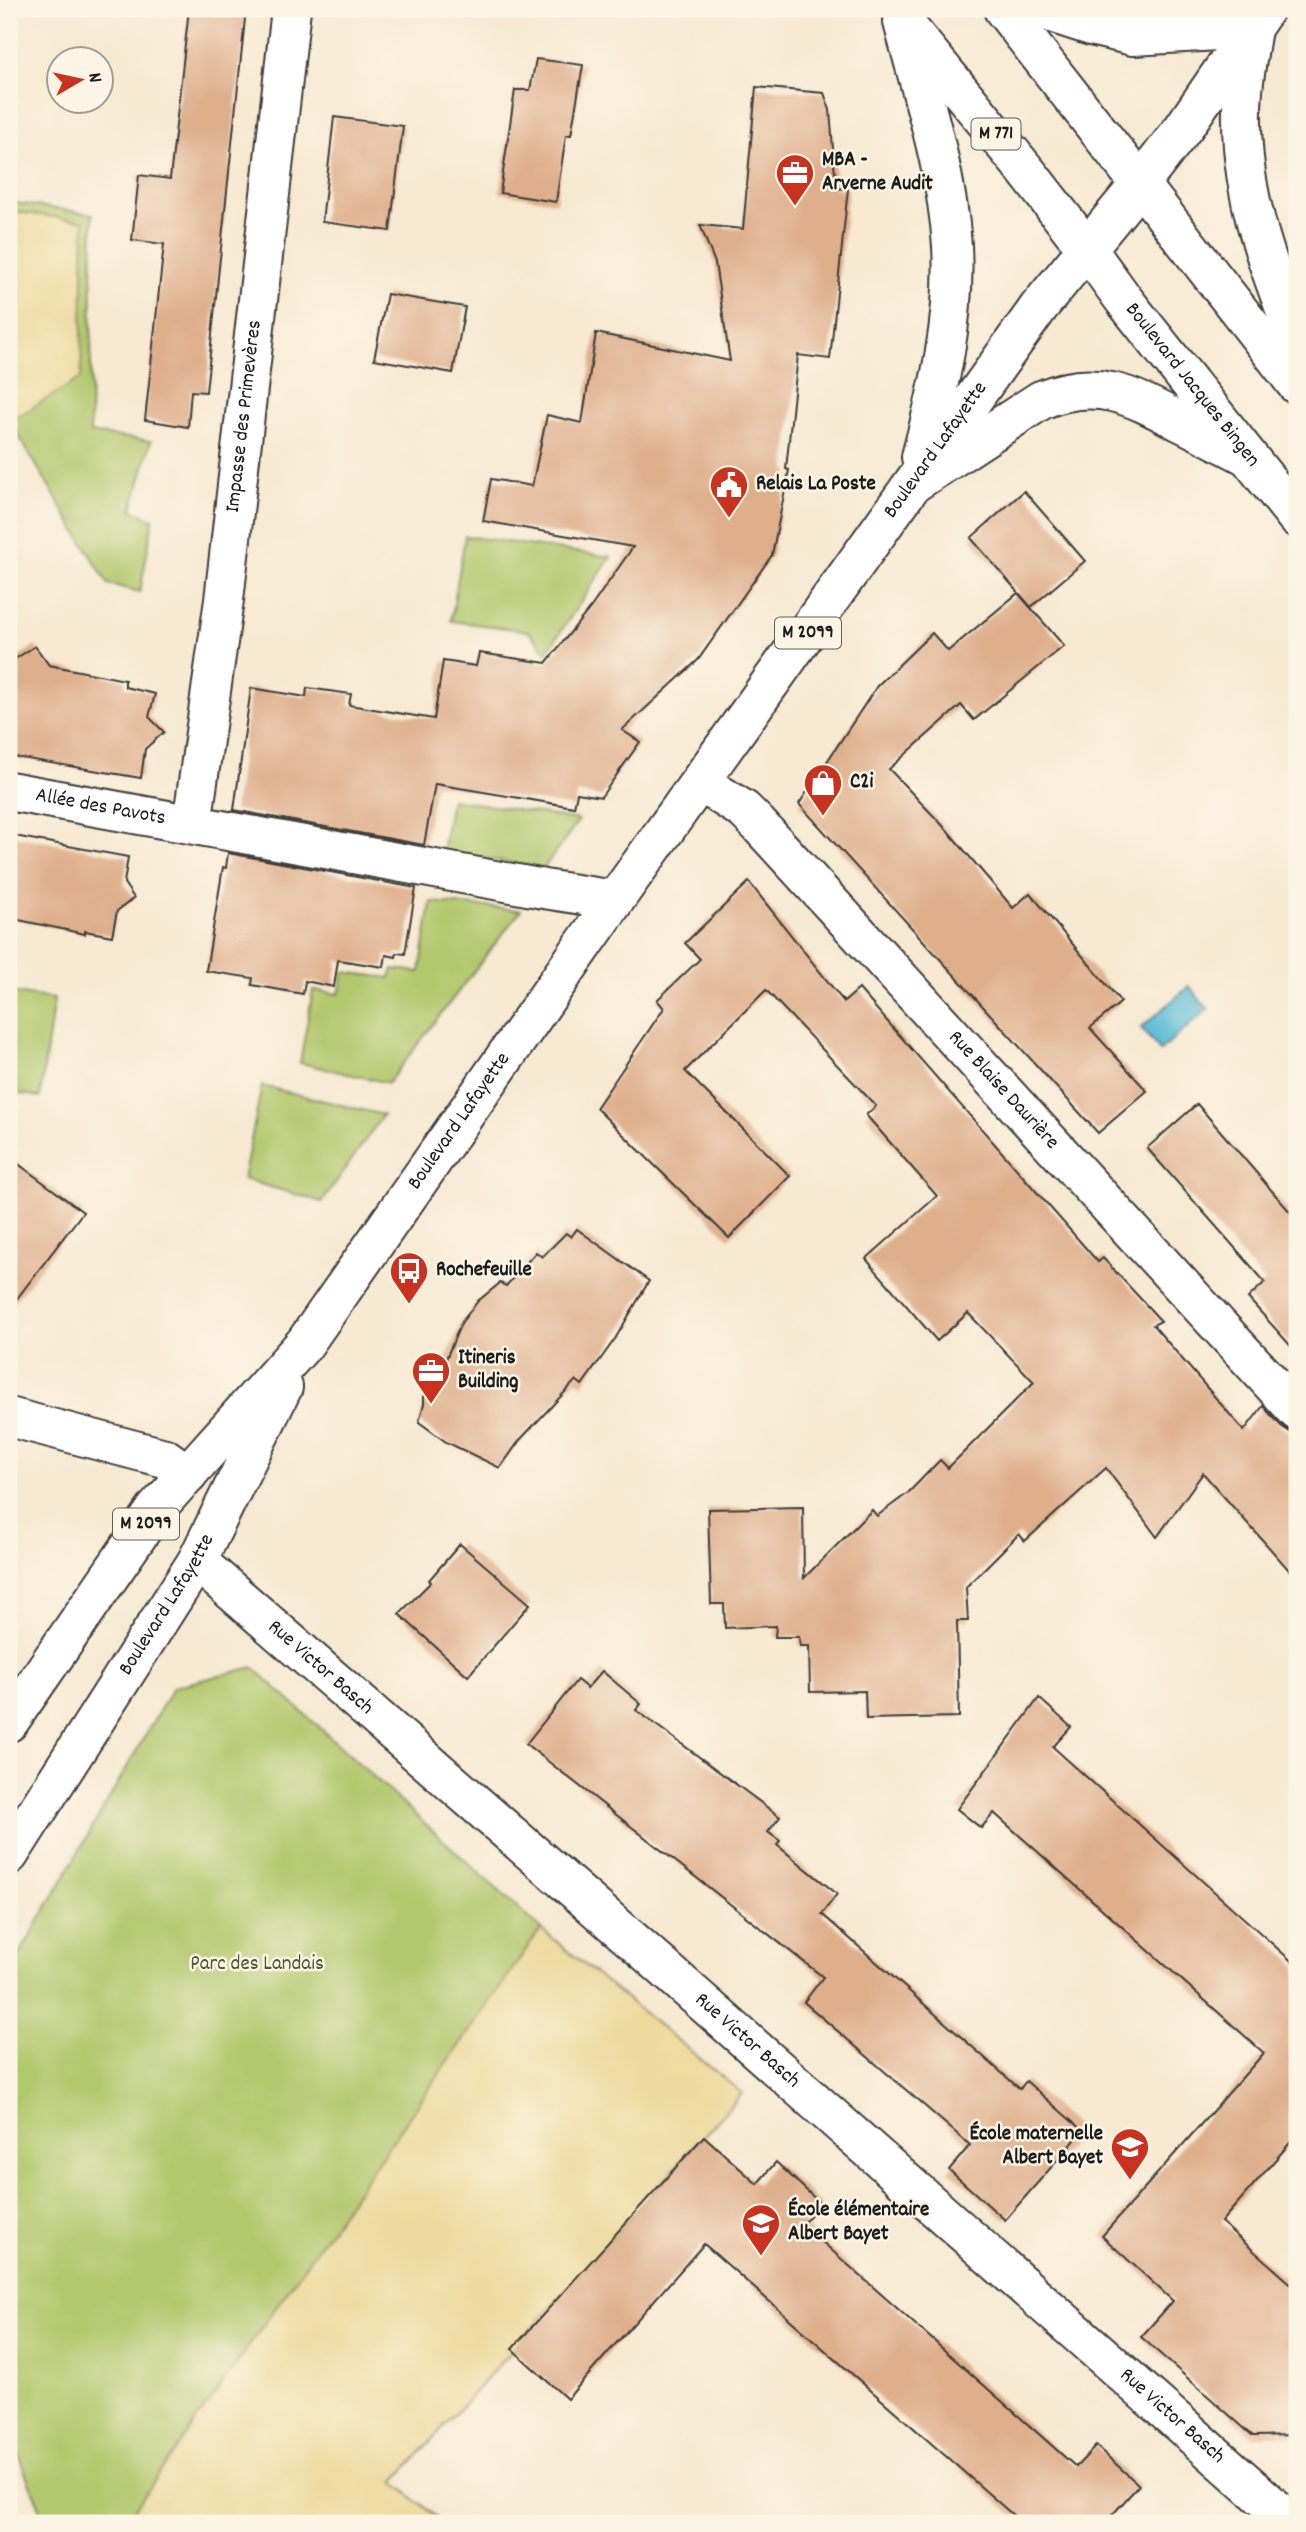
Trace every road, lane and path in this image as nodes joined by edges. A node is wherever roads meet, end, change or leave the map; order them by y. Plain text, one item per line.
1 (291, 9) edge
2 (1003, 9) edge
3 (1039, 9) edge
4 (897, 15) edge
5 (1258, 19) edge
6 (1140, 184) junction
7 (1087, 249) junction
8 (1297, 340) edge
9 (1297, 385) edge
10 (1247, 456) junction
11 (914, 483) junction
12 (1297, 518) edge
13 (700, 782) junction
14 (9, 791) edge
15 (192, 824) junction
16 (615, 900) junction
17 (305, 1343) junction
18 (1297, 1411) edge
19 (9, 1418) edge
20 (188, 1474) junction
21 (197, 1561) junction
22 (9, 1722) edge
23 (9, 1855) edge
24 (1292, 2523) edge

1 - 15 main road, Impasse des Primevères
2 - 6 main road
3 - 5 main road
4 - 7 main road, M 771
4 - 11 main road
5 - 6 main road, Boulevard Lafayette
5 - 8 main road
6 - 7 main road, Boulevard Lafayette / M 2099
6 - 9 main road
7 - 10 main road, Boulevard Jacques Bingen / M 771
7 - 11 main road, Boulevard Lafayette / M 2099
10 - 11 main road
10 - 12 main road, Boulevard Jacques Bingen / M 771
11 - 13 main road, Boulevard Lafayette / M 2099
13 - 16 main road, Boulevard Lafayette / M 2099
13 - 18 main road, Rue Blaise Daurière
14 - 15 main road, Allée des Pavots
15 - 16 main road
16 - 17 main road, Boulevard Lafayette / M 2099
17 - 20 main road, Boulevard Lafayette / M 2099
17 - 21 main road, Boulevard Lafayette / M 2099
19 - 20 main road
20 - 22 main road, Boulevard Lafayette / M 2099
21 - 23 main road, Boulevard Lafayette / M 2099
21 - 24 main road, Rue Victor Basch

